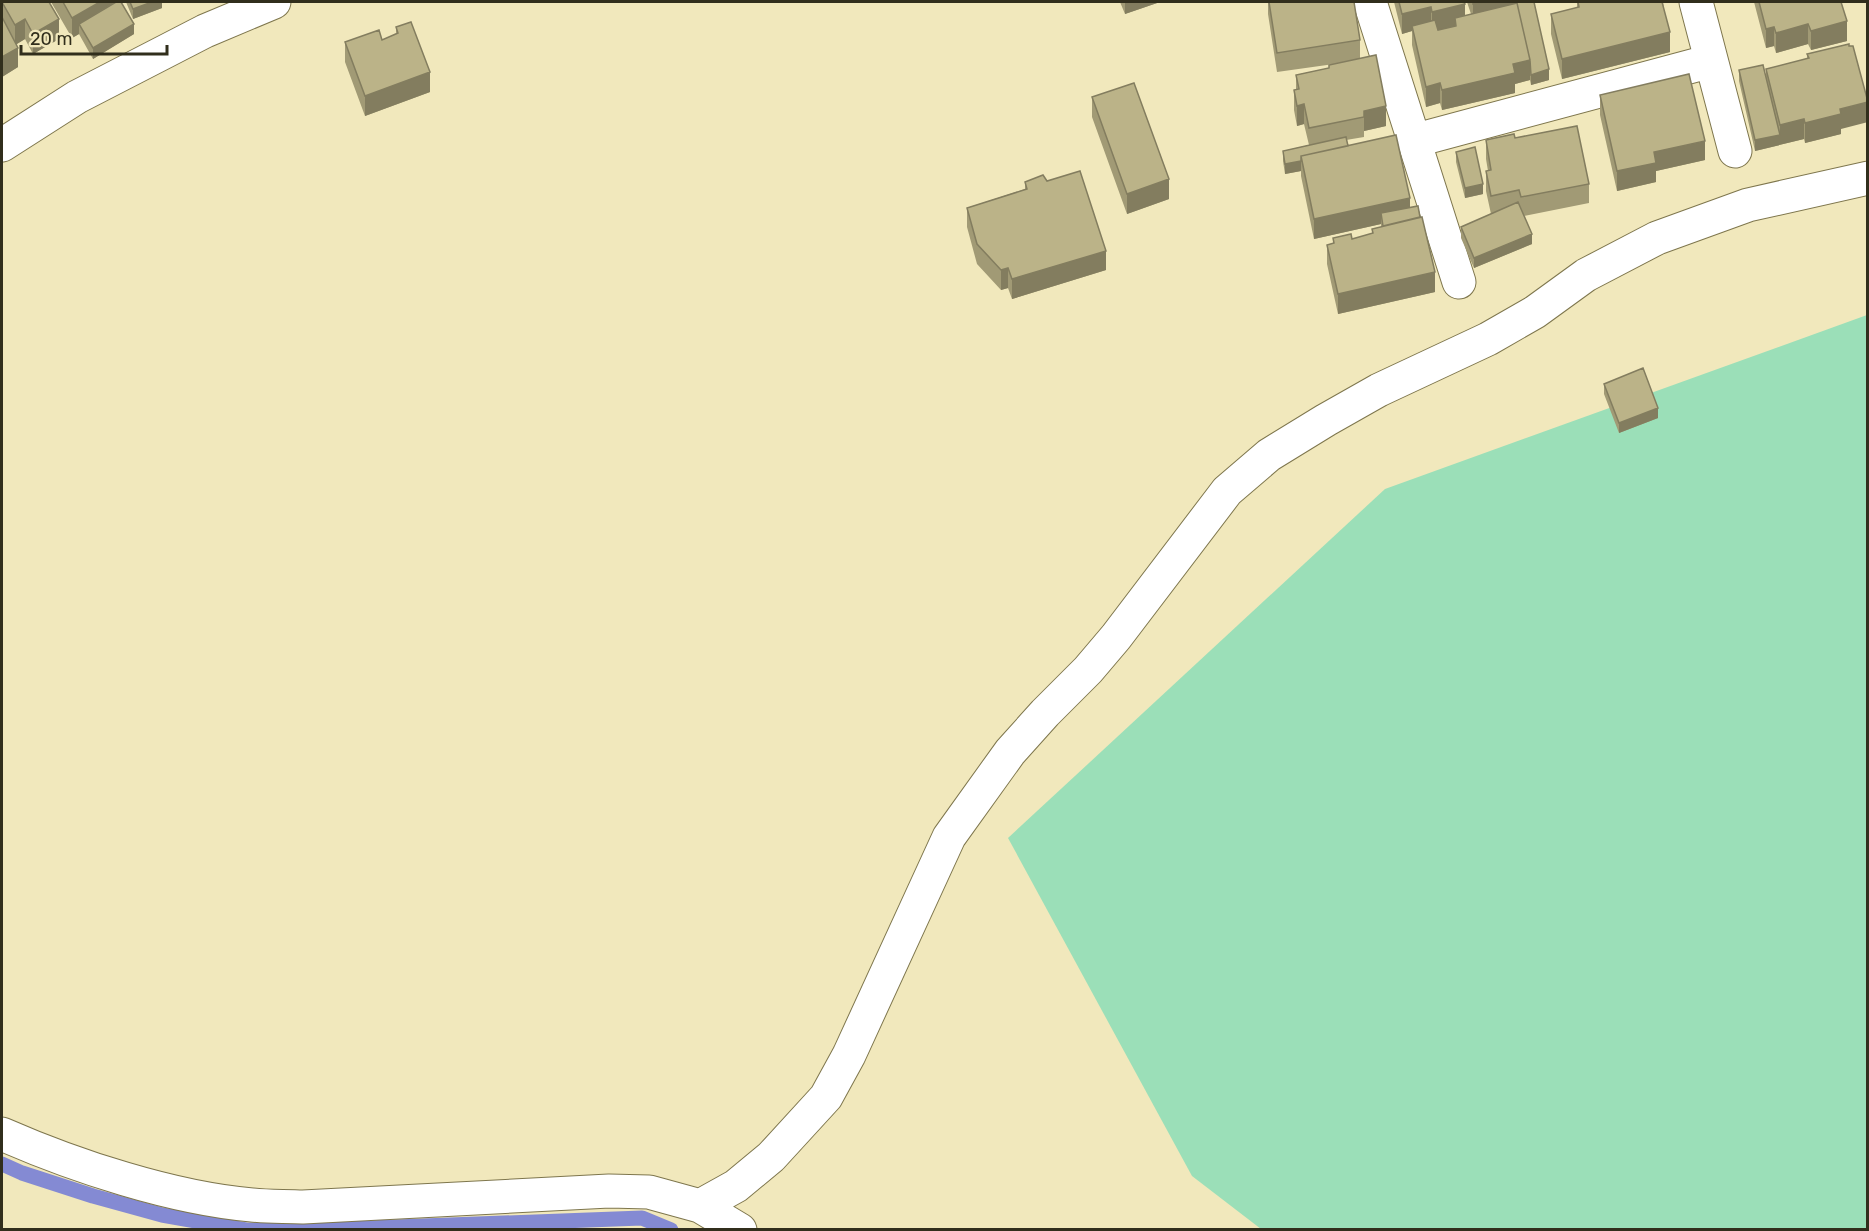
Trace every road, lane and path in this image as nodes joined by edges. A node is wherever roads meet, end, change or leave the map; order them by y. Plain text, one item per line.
1 (274, 2) edge
2 (1370, 2) edge
3 (1696, 2) edge
4 (1711, 61) junction
5 (1413, 141) junction
6 (2, 145) edge
7 (1735, 151) dead end
8 (1868, 178) edge
9 (1459, 282) dead end
10 (2, 1134) edge
11 (700, 1206) junction
12 (740, 1230) edge

1 - 6 street
2 - 5 street
3 - 4 street
4 - 5 street
4 - 7 street
5 - 9 street
8 - 11 street
10 - 11 street
11 - 12 street

